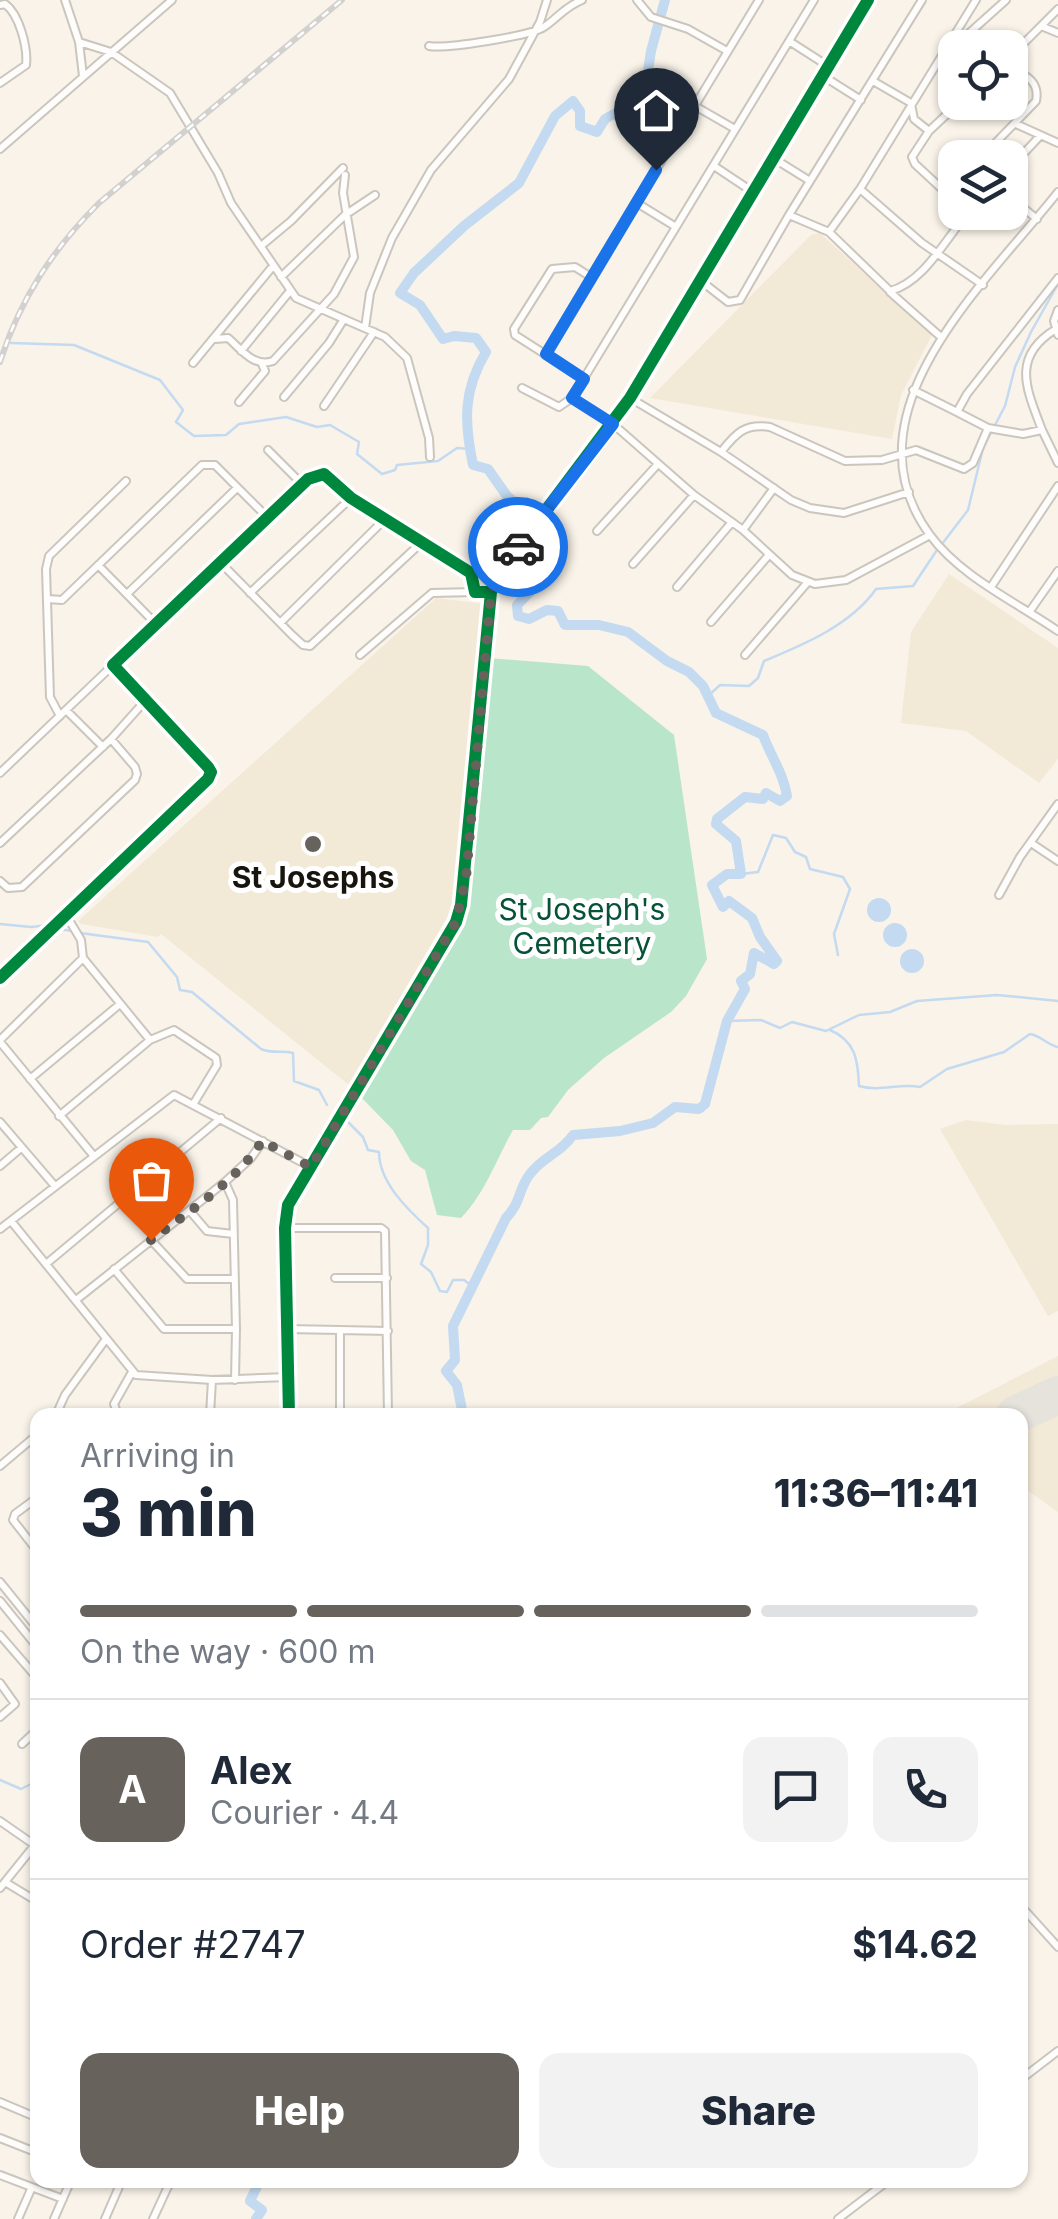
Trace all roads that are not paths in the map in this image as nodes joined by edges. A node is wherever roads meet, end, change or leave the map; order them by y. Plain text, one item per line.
1 (65, 0) edge
2 (172, 0) edge
3 (547, 0) edge
4 (582, 0) edge
5 (637, 0) edge
6 (759, 0) edge
7 (814, 0) edge
8 (868, 0) edge
9 (922, 0) edge
10 (976, 0) edge
11 (1002, 1) edge
12 (0, 5) edge
13 (1058, 8) edge
14 (1041, 26) junction
15 (536, 30) junction
16 (958, 30) edge
17 (971, 30) edge
18 (1058, 33) edge
19 (1028, 39) edge
20 (789, 41) junction
21 (79, 42) junction
22 (429, 46) dead end
23 (726, 51) junction
24 (111, 52) junction
25 (938, 63) edge
26 (828, 66) junction
27 (84, 76) junction
28 (822, 76) junction
29 (1028, 77) edge
30 (872, 82) junction
31 (0, 83) edge
32 (861, 100) junction
33 (911, 103) junction
34 (695, 106) junction
35 (1028, 111) edge
36 (941, 120) edge
37 (1020, 120) edge
38 (1016, 124) junction
39 (735, 129) junction
40 (929, 131) junction
41 (1039, 137) junction
42 (1000, 140) edge
43 (1058, 144) edge
44 (0, 149) edge
45 (1028, 149) edge
46 (773, 158) junction
47 (714, 166) junction
48 (810, 181) junction
49 (938, 185) edge
50 (860, 189) junction
51 (753, 192) junction
52 (1058, 192) edge
53 (375, 195) dead end
54 (637, 203) junction
55 (1028, 212) edge
56 (345, 215) junction
57 (789, 216) junction
58 (1037, 219) junction
59 (676, 227) junction
60 (953, 230) edge
61 (829, 232) junction
62 (260, 246) junction
63 (936, 253) junction
64 (273, 266) junction
65 (280, 277) junction
66 (591, 277) junction
67 (1058, 278) edge
68 (701, 281) junction
69 (983, 285) junction
70 (290, 291) junction
71 (890, 291) junction
72 (320, 310) junction
73 (1058, 310) edge
74 (344, 319) junction
75 (365, 328) junction
76 (374, 332) junction
77 (1057, 332) edge
78 (219, 335) junction
79 (942, 338) junction
80 (241, 351) junction
81 (546, 354) junction
82 (192, 363) dead end
83 (263, 367) junction
84 (584, 379) junction
85 (522, 388) dead end
86 (913, 390) junction
87 (284, 398) dead end
88 (572, 398) junction
89 (630, 398) junction
90 (239, 402) dead end
91 (324, 406) dead end
92 (957, 412) junction
93 (613, 424) junction
94 (993, 428) junction
95 (1042, 430) junction
96 (268, 450) dead end
97 (720, 452) junction
98 (900, 455) junction
99 (430, 457) dead end
100 (1058, 463) edge
101 (658, 464) junction
102 (126, 481) dead end
103 (302, 484) junction
104 (1058, 486) edge
105 (237, 488) junction
106 (774, 488) junction
107 (909, 492) junction
108 (694, 495) junction
109 (350, 498) junction
110 (267, 517) junction
111 (385, 519) junction
112 (732, 522) junction
113 (743, 530) junction
114 (597, 531) dead end
115 (930, 535) junction
116 (422, 542) junction
117 (768, 556) junction
118 (220, 562) junction
119 (633, 564) dead end
120 (98, 565) junction
121 (1058, 572) edge
122 (807, 584) junction
123 (676, 586) dead end
124 (990, 587) junction
125 (475, 592) junction
126 (491, 592) junction
127 (250, 593) junction
128 (127, 594) junction
129 (48, 599) junction
130 (1030, 612) junction
131 (711, 622) dead end
132 (280, 623) junction
133 (156, 624) junction
134 (1058, 631) edge
135 (360, 655) dead end
136 (745, 655) dead end
137 (113, 666) junction
138 (145, 701) junction
139 (63, 713) junction
140 (111, 739) junction
141 (102, 747) junction
142 (0, 773) edge
143 (1057, 809) edge
144 (0, 843) edge
145 (1031, 843) junction
146 (1058, 861) edge
147 (0, 881) edge
148 (1000, 895) dead end
149 (66, 915) junction
150 (83, 958) junction
151 (0, 978) edge
152 (120, 1004) junction
153 (150, 1040) junction
154 (0, 1041) edge
155 (30, 1079) junction
156 (194, 1103) junction
157 (59, 1116) junction
158 (221, 1118) junction
159 (0, 1122) edge
160 (262, 1141) junction
161 (20, 1148) junction
162 (93, 1155) junction
163 (0, 1166) edge
164 (311, 1167) junction
165 (225, 1182) junction
166 (54, 1186) junction
167 (190, 1211) junction
168 (11, 1220) junction
169 (285, 1228) junction
170 (0, 1229) edge
171 (234, 1234) junction
172 (151, 1240) junction
173 (46, 1264) junction
174 (114, 1269) junction
175 (335, 1278) dead end
176 (387, 1278) junction
177 (235, 1279) junction
178 (76, 1300) junction
179 (236, 1329) junction
180 (287, 1329) junction
181 (340, 1330) junction
182 (388, 1331) junction
183 (106, 1339) junction
184 (132, 1372) junction
185 (288, 1378) junction
186 (212, 1380) junction
187 (235, 1380) junction
188 (59, 1408) edge
189 (115, 1408) edge
190 (210, 1408) edge
191 (289, 1408) edge
192 (340, 1408) edge
193 (388, 1408) edge
194 (30, 1441) edge
195 (0, 1466) edge
196 (30, 1503) edge
197 (30, 1542) edge
198 (0, 1582) edge
199 (0, 1601) edge
200 (30, 1619) edge
201 (0, 1634) edge
202 (30, 1638) edge
203 (30, 1670) edge
204 (0, 1683) edge
205 (0, 1717) edge
206 (30, 1736) edge
207 (22, 1744) dead end
208 (0, 1821) edge
209 (30, 1841) edge
210 (30, 1852) edge
211 (2, 1885) edge
212 (30, 1898) edge
213 (1028, 1914) edge
214 (1058, 1947) edge
215 (1058, 2050) edge
216 (1028, 2074) edge
217 (0, 2102) edge
218 (30, 2115) edge
219 (0, 2138) edge
220 (30, 2151) edge
221 (1, 2178) edge
222 (30, 2186) edge
223 (32, 2188) edge
224 (34, 2188) edge
225 (67, 2188) edge
226 (118, 2188) edge
227 (167, 2188) edge
228 (879, 2188) edge
229 (62, 2199) junction
230 (18, 2219) edge
231 (54, 2219) edge
232 (104, 2219) edge
233 (153, 2219) edge
234 (838, 2219) edge

1 - 21 street
2 - 24 street
3 - 15 street
4 - 15 street
5 - 23 street
6 - 23 street
7 - 20 street
8 - 26 street
9 - 30 street
10 - 16 street
11 - 17 street
12 - 31 street
13 - 14 street
14 - 18 street
14 - 19 street
15 - 22 street
15 - 75 street
20 - 26 street
20 - 39 street
21 - 24 street
21 - 27 street
23 - 34 street
24 - 27 street
24 - 62 street
25 - 33 street
26 - 28 street
27 - 44 street
28 - 32 street
28 - 46 street
29 - 35 street
30 - 32 street
30 - 33 street
32 - 48 street
33 - 40 street
33 - 50 street
34 - 39 street
34 - 54 street
36 - 40 street
37 - 38 street
38 - 41 street
38 - 42 street
39 - 47 street
40 - 49 street
41 - 43 street
41 - 45 street
46 - 48 street
46 - 51 street
47 - 51 street
47 - 59 street
48 - 57 street
50 - 61 street
50 - 63 street
51 - 68 street
52 - 58 street
53 - 56 street
54 - 59 street
54 - 66 street
55 - 58 street
56 - 62 street
56 - 65 street
56 - 72 street
57 - 61 street
57 - 68 street
58 - 69 street
59 - 84 street
60 - 63 street
61 - 71 street
62 - 64 street
63 - 69 street
63 - 71 street
64 - 65 street
64 - 78 street
65 - 70 street
66 - 81 street
66 - 81 street
67 - 92 street
68 - 89 street
69 - 79 street
70 - 72 street
70 - 80 street
71 - 79 street
72 - 74 street
72 - 83 street
73 - 77 street
74 - 75 street
74 - 87 street
75 - 76 street
76 - 91 street
76 - 99 street
77 - 95 street
78 - 80 street
78 - 82 street
79 - 86 street
80 - 83 street
81 - 84 street
83 - 90 street
84 - 88 street
85 - 88 street
86 - 92 street
86 - 98 street
88 - 93 street
89 - 93 street
89 - 97 street
92 - 94 street
93 - 101 street
93 - 126 street
94 - 95 street
94 - 98 street
95 - 100 street
96 - 103 street
97 - 98 street
97 - 106 street
98 - 107 street
101 - 108 street
101 - 114 street
102 - 129 street
103 - 109 street
103 - 110 street
104 - 124 street
105 - 110 street
105 - 120 street
105 - 128 street
106 - 107 street
106 - 113 street
107 - 115 street
108 - 112 street
108 - 119 street
109 - 111 street
109 - 127 street
110 - 118 street
111 - 116 street
111 - 132 street
112 - 113 street
112 - 123 street
113 - 117 street
115 - 122 street
115 - 124 street
116 - 125 street
116 - 132 street
117 - 122 street
117 - 131 street
118 - 127 street
118 - 133 street
120 - 128 street
120 - 129 street
121 - 130 street
122 - 136 street
124 - 130 street
125 - 126 street
125 - 135 street
126 - 164 street
127 - 132 street
128 - 133 street
129 - 139 street
130 - 134 street
133 - 137 street
137 - 138 street
137 - 139 street
138 - 140 street
138 - 149 street
139 - 141 street
139 - 142 street
140 - 141 street
140 - 147 street
141 - 144 street
143 - 145 street
145 - 146 street
145 - 148 street
149 - 150 street
149 - 151 street
150 - 152 street
150 - 154 street
152 - 153 street
152 - 155 street
153 - 156 street
153 - 157 street
154 - 155 street
155 - 157 street
156 - 158 street
156 - 162 street
157 - 162 street
158 - 160 street
158 - 173 street
159 - 161 street
160 - 164 street
160 - 165 street
161 - 163 street
161 - 166 street
162 - 166 street
164 - 169 street
165 - 167 street
165 - 171 street
166 - 168 street
167 - 171 street
167 - 172 street
168 - 170 street
168 - 173 street
169 - 176 street
169 - 180 street
171 - 177 street
172 - 174 street
172 - 177 street
173 - 178 street
174 - 178 street
174 - 179 street
175 - 176 street
176 - 182 street
177 - 179 street
178 - 183 street
179 - 187 street
180 - 181 street
180 - 185 street
181 - 182 street
181 - 192 street
182 - 193 street
183 - 184 street
183 - 188 street
184 - 186 street
184 - 189 street
185 - 187 street
185 - 191 street
186 - 187 street
186 - 190 street
194 - 195 street
196 - 197 street
198 - 200 street
199 - 202 street
201 - 203 street
204 - 205 street
206 - 207 street
208 - 209 street
210 - 211 street
211 - 212 street
213 - 214 street
215 - 216 street
217 - 218 street
219 - 220 street
221 - 222 street
223 - 230 street
224 - 229 street
225 - 229 street
226 - 232 street
227 - 233 street
228 - 234 street
229 - 231 street

